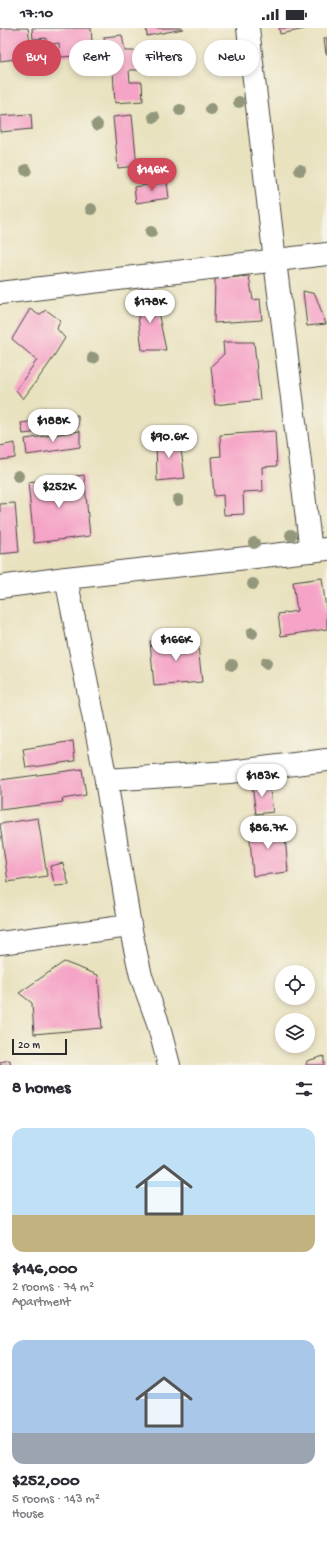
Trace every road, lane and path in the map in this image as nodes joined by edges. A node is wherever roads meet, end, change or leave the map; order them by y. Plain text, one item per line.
1 (248, 28) edge
2 (327, 254) edge
3 (275, 260) junction
4 (0, 293) edge
5 (319, 550) edge
6 (66, 578) junction
7 (0, 587) edge
8 (327, 760) edge
9 (106, 780) junction
10 (130, 926) junction
11 (0, 943) edge
12 (169, 1065) edge

1 - 3 street
2 - 3 street
3 - 4 street
3 - 5 street
5 - 6 street
6 - 7 street
6 - 9 street
8 - 9 street
9 - 10 street
10 - 11 street
10 - 12 street

